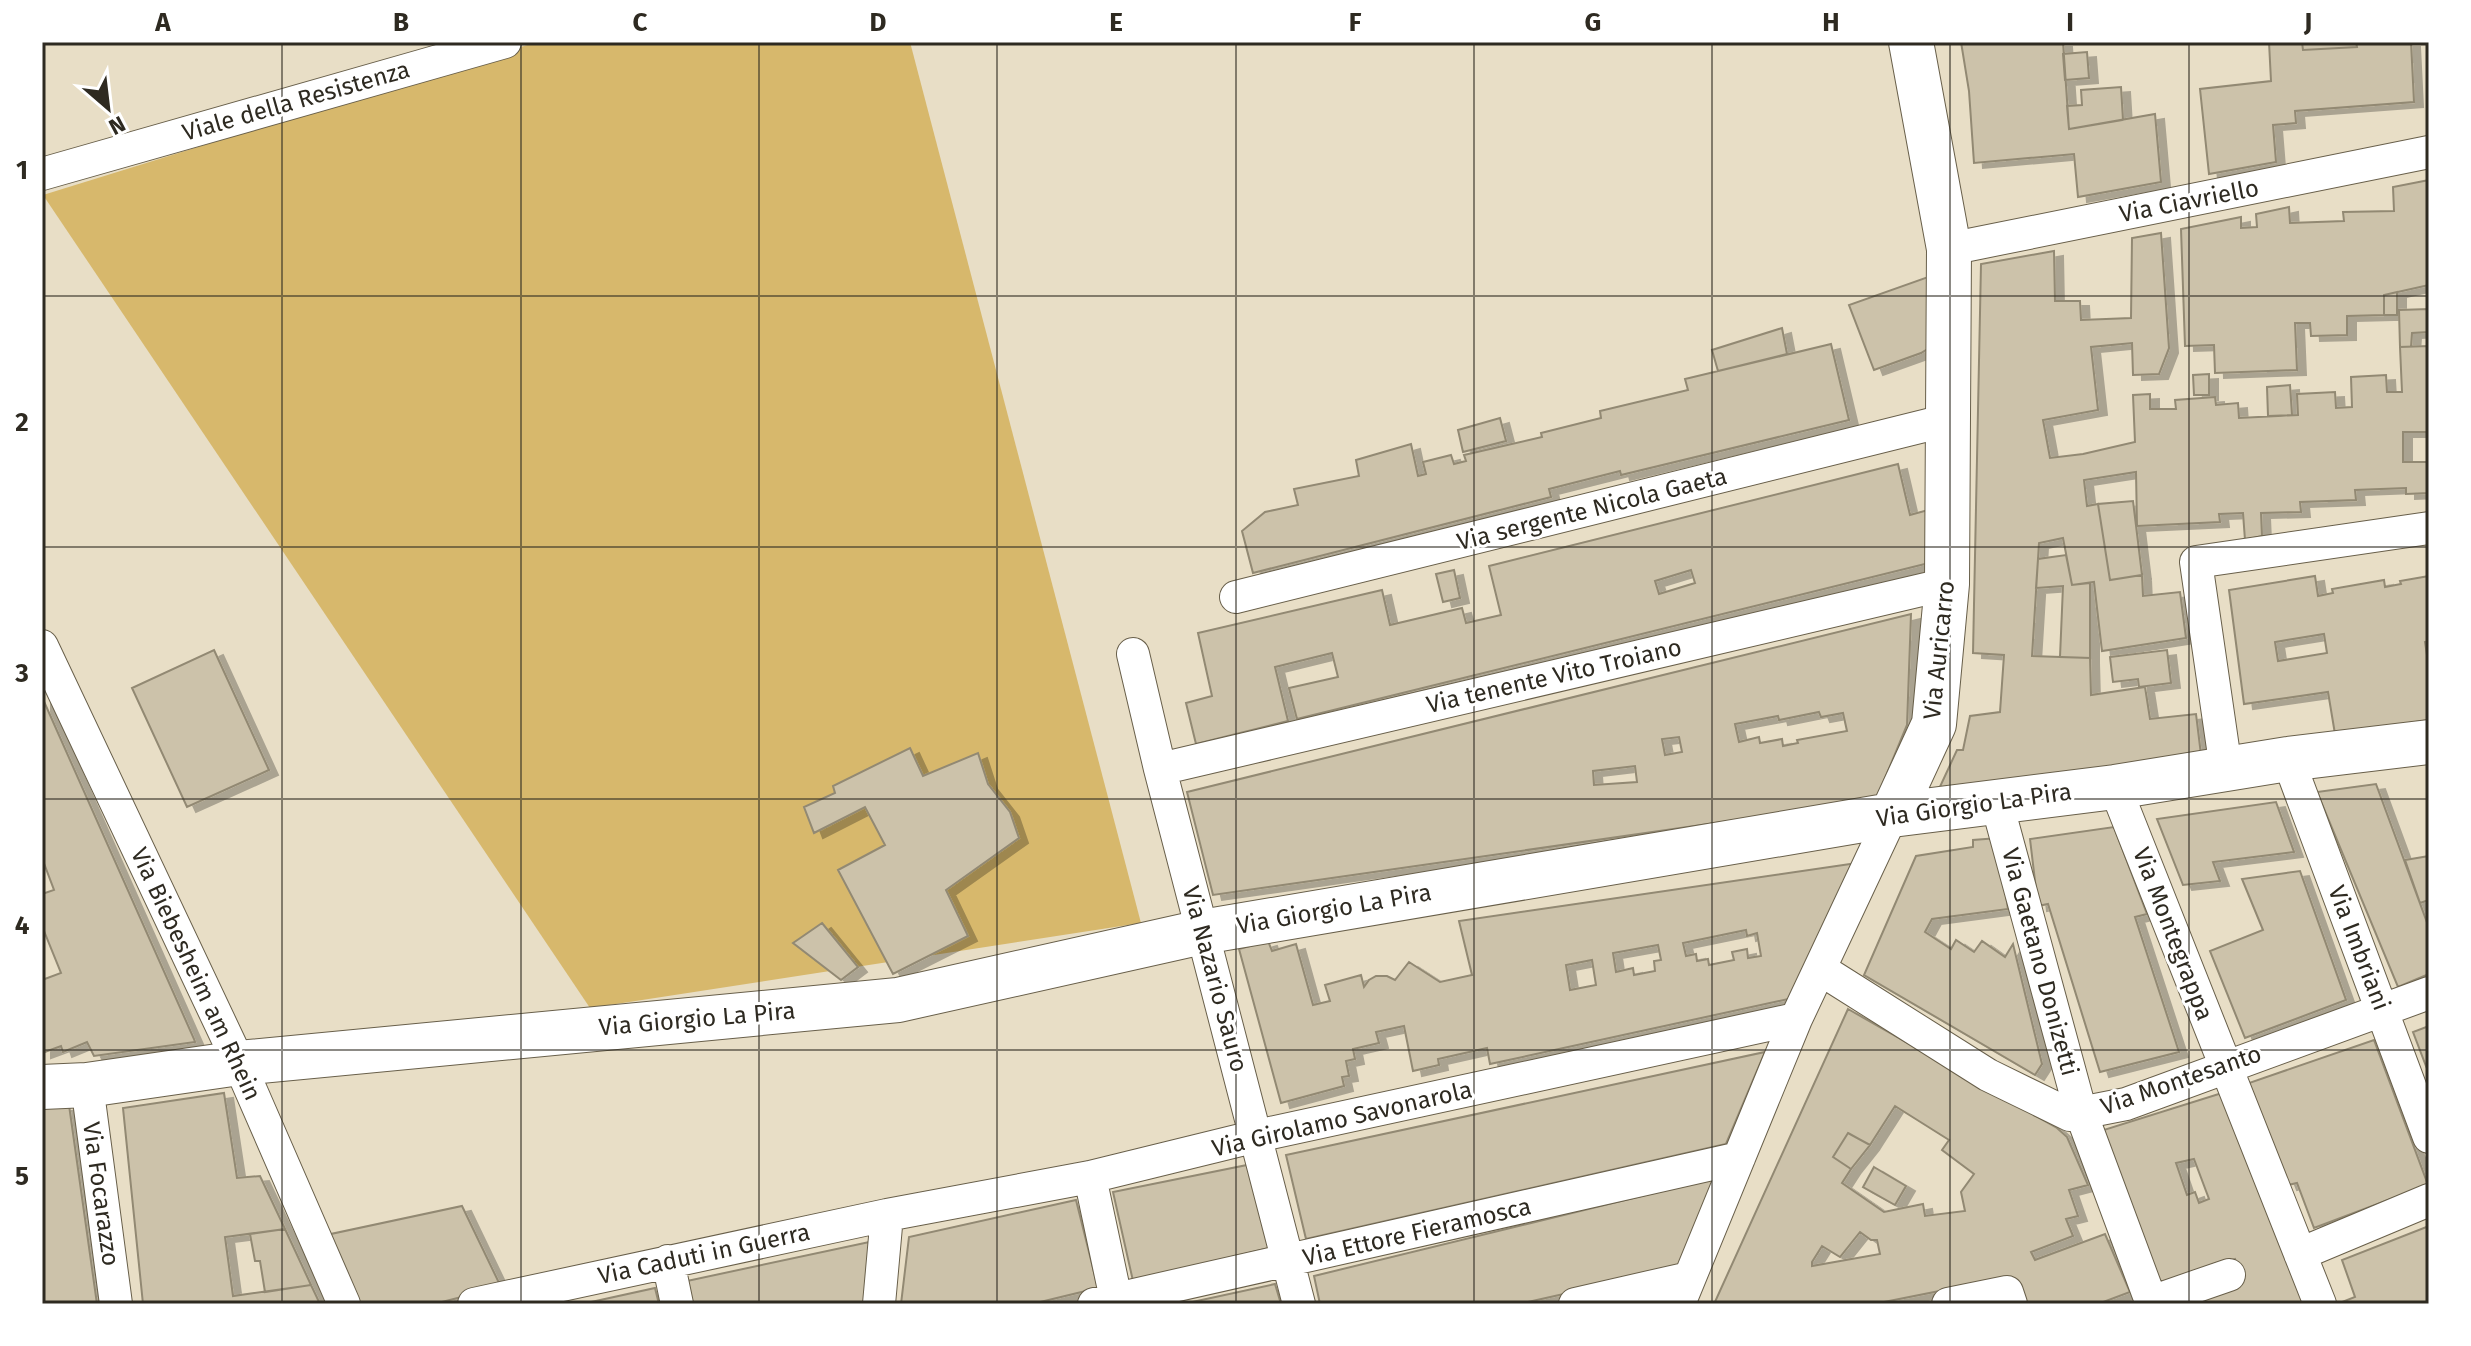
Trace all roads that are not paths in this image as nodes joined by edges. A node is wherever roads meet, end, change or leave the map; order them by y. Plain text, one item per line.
1 (505, 42) edge
2 (1911, 42) edge
3 (2429, 152) edge
4 (42, 174) edge
5 (1949, 249) junction
6 (1948, 420) junction
7 (2429, 528) edge
8 (1947, 584) junction
9 (1236, 597) dead end
10 (42, 646) edge
11 (1133, 654) dead end
12 (2429, 742) edge
13 (2288, 759) junction
14 (1160, 769) junction
15 (2226, 769) junction
16 (2115, 787) junction
17 (1996, 800) junction
18 (1892, 815) junction
19 (1202, 932) junction
20 (1820, 969) junction
21 (2429, 993) edge
22 (2382, 1010) junction
23 (1796, 1019) junction
24 (239, 1063) junction
25 (2224, 1066) junction
26 (87, 1085) junction
27 (42, 1087) edge
28 (2081, 1113) junction
29 (1257, 1136) junction
30 (2429, 1137) edge
31 (1739, 1158) junction
32 (1090, 1177) junction
33 (2429, 1200) edge
34 (887, 1215) junction
35 (2300, 1254) junction
36 (668, 1261) junction
37 (1290, 1261) junction
38 (2229, 1275) dead end
39 (1684, 1291) edge
40 (2009, 1298) edge
41 (1109, 1302) edge
42 (2152, 1303) edge
43 (116, 1304) edge
44 (344, 1304) edge
45 (474, 1304) edge
46 (677, 1304) edge
47 (879, 1304) edge
48 (1299, 1304) edge
49 (1575, 1304) edge
50 (1948, 1304) edge
51 (2320, 1304) edge

1 - 4 street, Viale della Resistenza
2 - 5 street, Via Auricarro
3 - 5 street, Via Ciavriello
5 - 6 street, Via Auricarro
6 - 8 street, Via Auricarro
6 - 9 street, Via sergente Nicola Gaeta
7 - 15 street
8 - 14 street, Via tenente Vito Troiano
8 - 18 street, Via Auricarro
10 - 24 street, Via Biebesheim am Rhein
11 - 14 street, Via Nazario Sauro
12 - 13 street, Via Giorgio La Pira
13 - 15 street, Via Giorgio La Pira
13 - 22 street, Via Imbriani
14 - 19 street, Via Nazario Sauro
15 - 16 street, Via Giorgio La Pira
16 - 17 street, Via Giorgio La Pira
16 - 25 street, Via Montegrappa
17 - 18 street, Via Giorgio La Pira
17 - 28 street, Via Gaetano Donizetti
18 - 19 street, Via Giorgio La Pira
18 - 20 street, Via Auricarro
19 - 24 street, Via Giorgio La Pira
19 - 29 street, Via Nazario Sauro
20 - 23 street, Via Auricarro
20 - 28 street, Via Montesanto
21 - 22 street, Via Montesanto
22 - 25 street, Via Montesanto
22 - 30 street, Via Imbriani
23 - 29 street, Via Girolamo Savonarola
23 - 31 street, Via Auricarro
24 - 26 street, Via Giorgio La Pira
24 - 44 street, Via Biebesheim am Rhein
25 - 28 street, Via Montesanto
25 - 35 street, Via Montegrappa
26 - 27 street, Via Giorgio La Pira
26 - 43 street, Via Focarazzo
28 - 42 street, Via Gaetano Donizetti
29 - 32 street, Via Girolamo Savonarola
29 - 37 street, Via Nazario Sauro
31 - 37 street, Via Ettore Fieramosca
31 - 39 street, Via Auricarro
32 - 34 street, Via Girolamo Savonarola
32 - 41 street
33 - 35 street
34 - 36 street, Via Caduti in Guerra
34 - 47 street
35 - 51 street, Via Montegrappa
36 - 45 street, Via Caduti in Guerra
36 - 46 street
37 - 41 street, Via Ettore Fieramosca
37 - 48 street, Via Nazario Sauro
38 - 42 street
39 - 49 street
40 - 50 street

